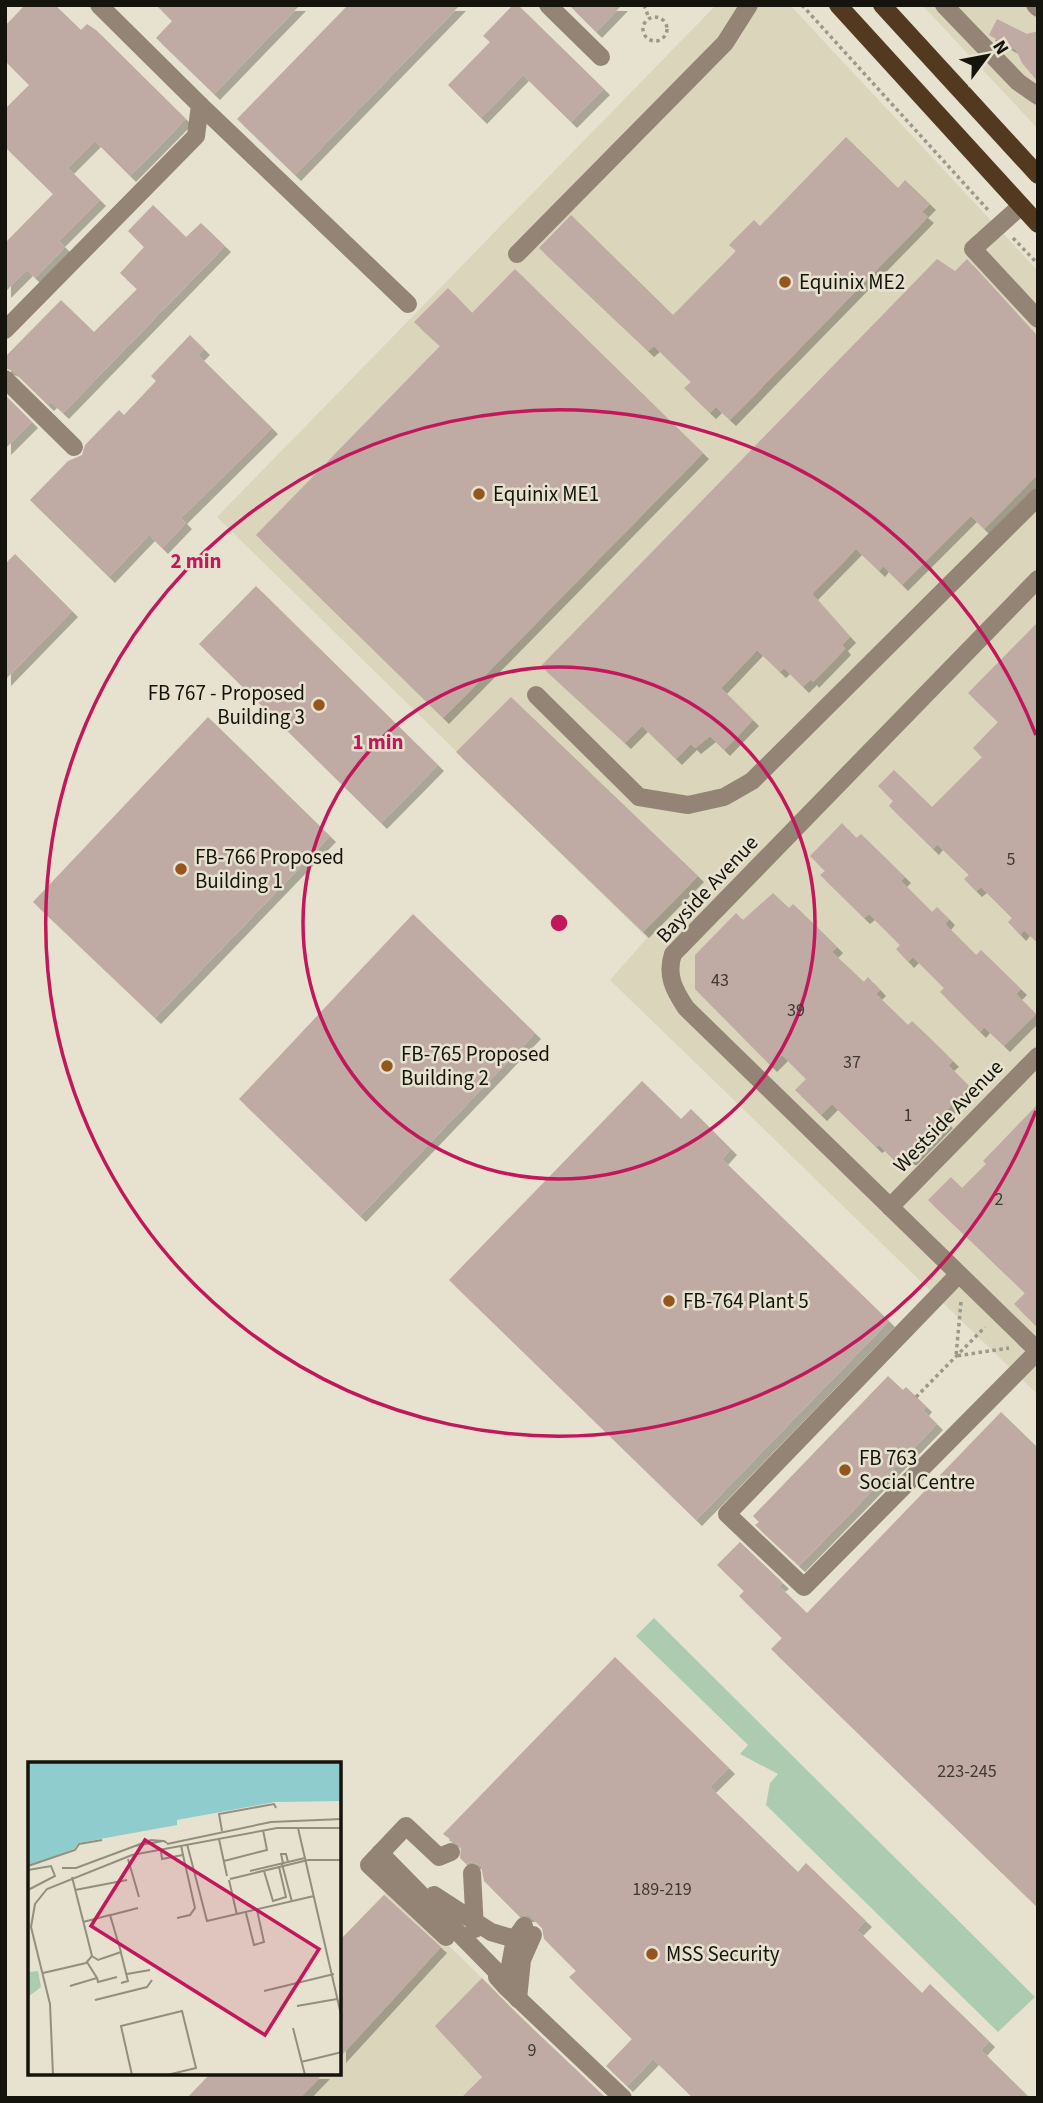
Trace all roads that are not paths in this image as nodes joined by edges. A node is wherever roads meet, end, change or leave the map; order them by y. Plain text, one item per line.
1 (99, 5) edge
2 (548, 5) edge
3 (749, 5) edge
4 (838, 5) edge
5 (882, 5) edge
6 (944, 5) edge
7 (601, 57) dead end
8 (1038, 96) edge
9 (200, 105) junction
10 (1038, 175) edge
11 (1021, 206) junction
12 (1038, 224) edge
13 (517, 254) dead end
14 (408, 304) dead end
15 (1038, 319) edge
16 (5, 330) edge
17 (5, 379) edge
18 (74, 447) dead end
19 (1038, 497) edge
20 (1038, 579) edge
21 (536, 695) dead end
22 (1038, 1056) edge
23 (890, 1207) junction
24 (961, 1277) junction
25 (1035, 1349) edge
26 (451, 1852) dead end
27 (380, 1853) junction
28 (472, 1873) dead end
29 (413, 1885) junction
30 (474, 1922) junction
31 (476, 1950) junction
32 (507, 1988) junction
33 (623, 2098) edge

1 - 9 lane
2 - 7 lane
3 - 13 lane
4 - 11 main road
5 - 10 main road
6 - 8 lane
9 - 14 lane
9 - 16 lane
11 - 12 main road
11 - 15 lane
17 - 18 lane
19 - 21 lane
20 - 23 lane, Bayside Avenue
22 - 23 lane, Westside Avenue
23 - 24 lane, Bayside Avenue
24 - 25 lane, Bayside Avenue
24 - 25 lane
26 - 27 lane
27 - 29 lane
27 - 32 lane
28 - 30 lane
29 - 30 lane
29 - 31 lane
30 - 31 lane
30 - 32 lane
31 - 32 lane
32 - 33 lane

